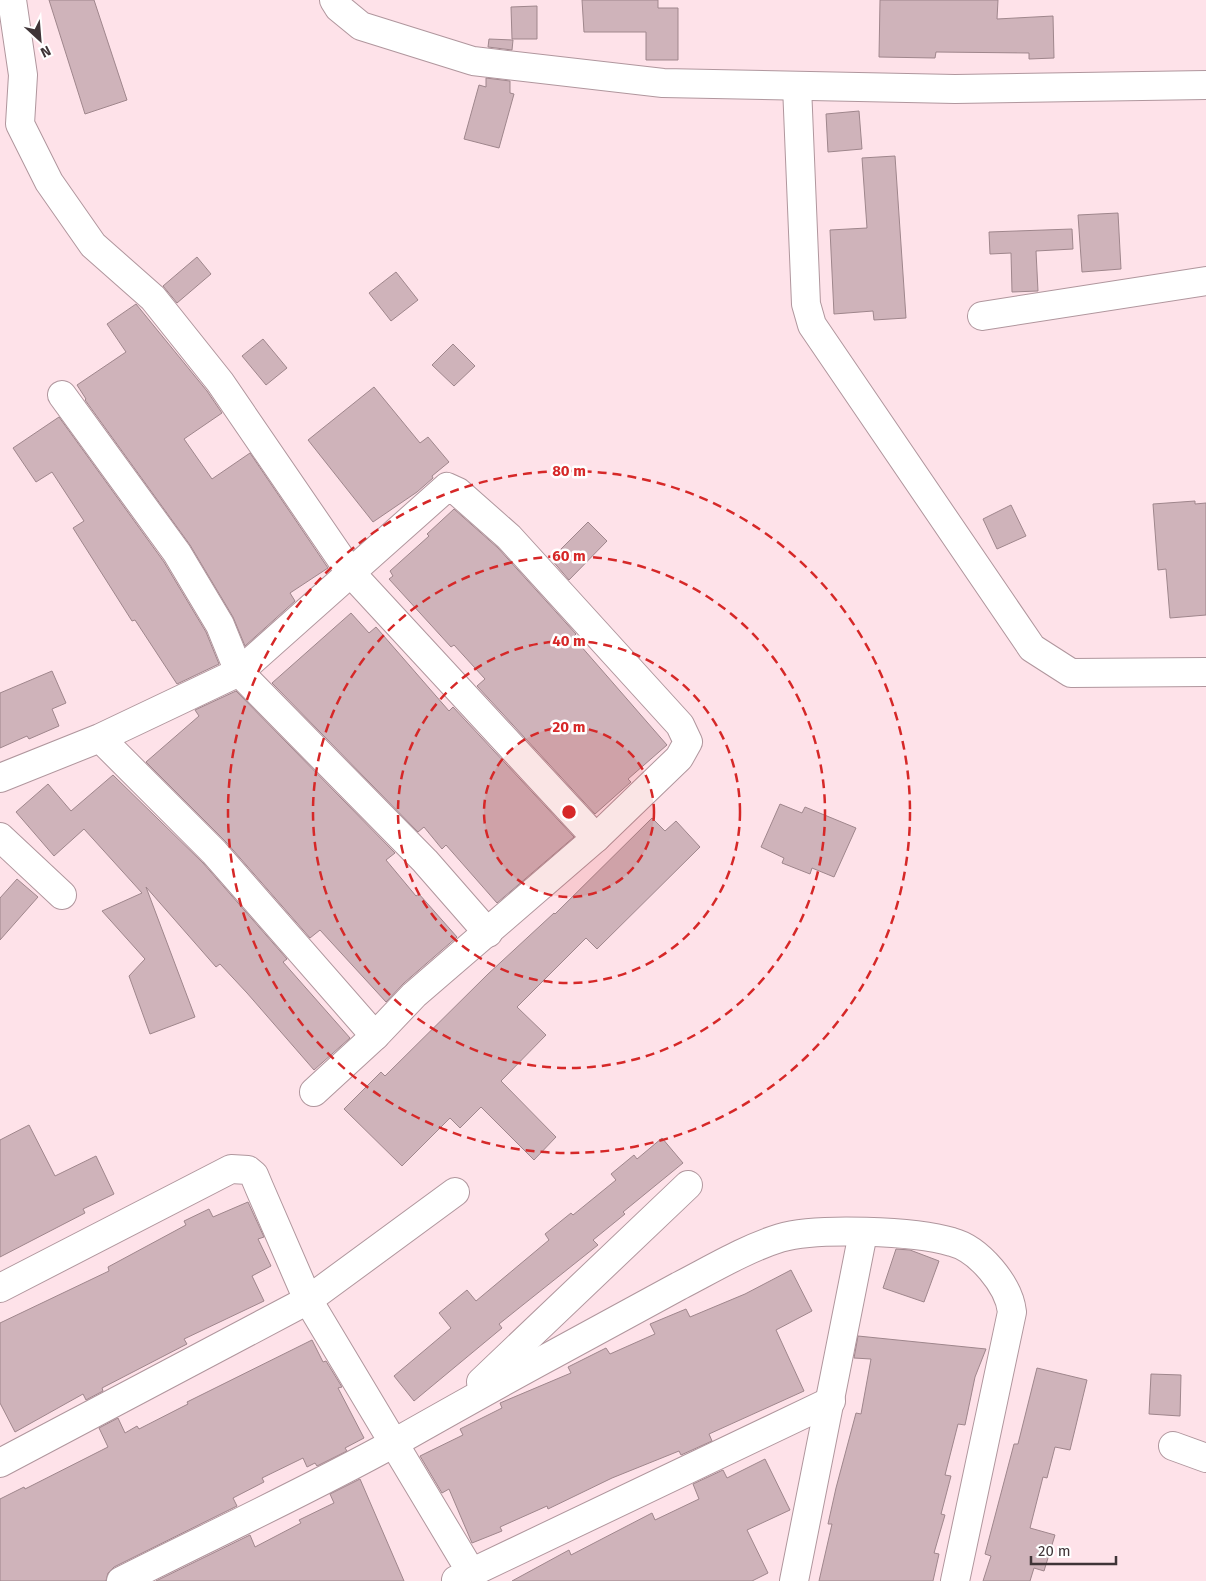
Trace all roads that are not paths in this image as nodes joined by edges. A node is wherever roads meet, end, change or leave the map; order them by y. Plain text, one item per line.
1 (12, 0) edge
2 (334, 0) edge
3 (1206, 85) edge
4 (797, 86) junction
5 (1206, 281) edge
6 (982, 316) dead end
7 (62, 395) dead end
8 (350, 572) junction
9 (239, 672) junction
10 (1206, 672) edge
11 (100, 738) junction
12 (0, 778) edge
13 (0, 837) edge
14 (596, 838) junction
15 (62, 895) dead end
16 (488, 933) junction
17 (375, 1036) junction
18 (314, 1092) dead end
19 (688, 1184) dead end
20 (455, 1192) dead end
21 (864, 1233) junction
22 (0, 1288) edge
23 (308, 1300) junction
24 (831, 1401) junction
25 (456, 1407) junction
26 (393, 1443) junction
27 (1173, 1446) dead end
28 (1206, 1458) edge
29 (0, 1463) edge
30 (463, 1577) edge
31 (121, 1581) edge
32 (794, 1581) edge
33 (955, 1581) edge

1 - 8 street
2 - 4 street
3 - 4 street
4 - 10 street
5 - 6 street
7 - 9 street
8 - 9 street
8 - 14 street
8 - 14 street
9 - 11 street
9 - 16 street
11 - 12 street
11 - 17 street
13 - 15 street
14 - 16 street
16 - 17 street
17 - 18 street
19 - 25 street
20 - 23 street
21 - 24 street
21 - 25 street
21 - 33 street
22 - 23 street
23 - 26 street
23 - 29 street
24 - 30 street
24 - 32 street
25 - 26 street
26 - 30 street
26 - 31 street
27 - 28 street

